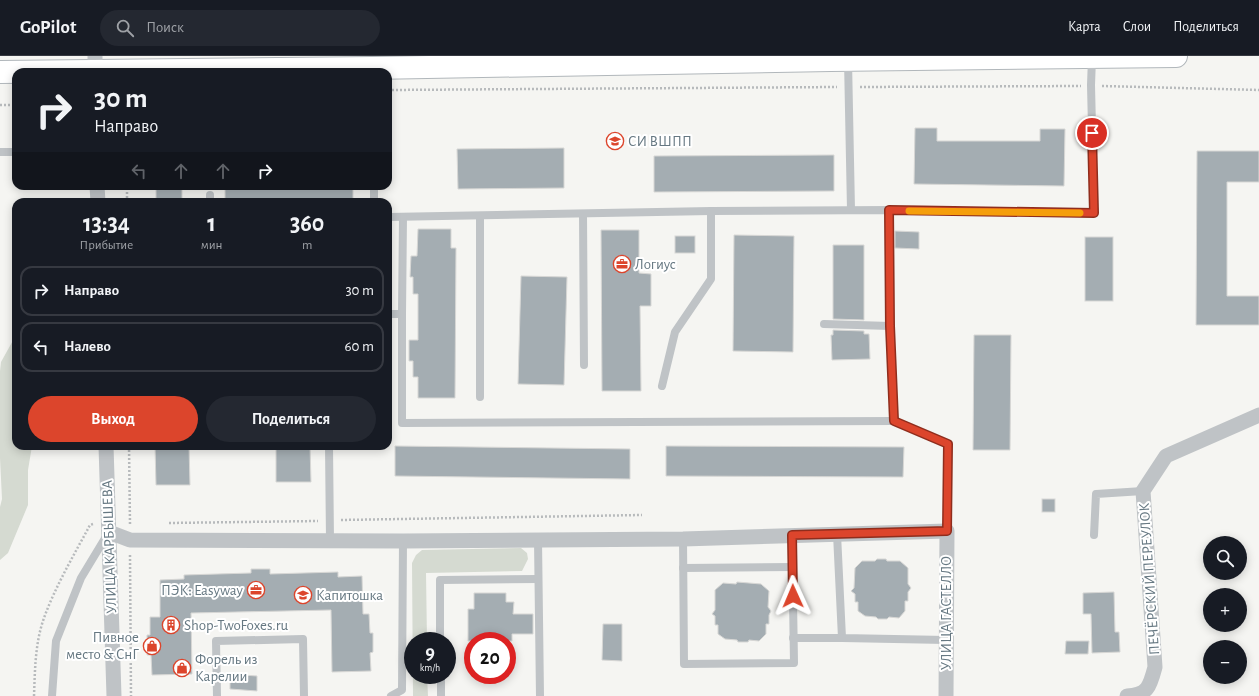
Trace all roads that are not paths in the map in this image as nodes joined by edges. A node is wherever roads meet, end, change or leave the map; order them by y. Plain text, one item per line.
1 (1117, 56) edge
2 (1176, 56) edge
3 (1092, 57) edge
4 (837, 58) edge
5 (95, 66) edge
6 (63, 68) edge
7 (234, 68) edge
8 (392, 70) edge
9 (12, 71) edge
10 (0, 72) edge
11 (0, 152) edge
12 (12, 152) edge
13 (851, 210) junction
14 (889, 210) junction
15 (711, 211) junction
16 (583, 214) junction
17 (480, 216) junction
18 (392, 217) edge
19 (403, 217) junction
20 (392, 314) edge
21 (402, 314) junction
22 (824, 324) dead end
23 (890, 326) junction
24 (584, 365) dead end
25 (662, 386) dead end
26 (480, 397) dead end
27 (1259, 415) edge
28 (894, 421) junction
29 (106, 450) edge
30 (329, 450) edge
31 (1143, 491) junction
32 (947, 531) junction
33 (109, 532) junction
34 (837, 534) junction
35 (792, 535) junction
36 (1094, 535) dead end
37 (683, 539) junction
38 (330, 540) junction
39 (538, 540) junction
40 (403, 541) junction
41 (793, 567) junction
42 (683, 568) junction
43 (538, 579) junction
44 (440, 632) edge
45 (793, 638) junction
46 (842, 638) junction
47 (946, 640) junction
48 (441, 684) edge
49 (52, 696) edge
50 (114, 696) edge
51 (217, 696) edge
52 (304, 696) edge
53 (391, 696) edge
54 (441, 696) edge
55 (540, 696) edge
56 (946, 696) edge
57 (1126, 696) edge

1 - 2 main road
1 - 3 main road
3 - 4 main road
3 - 14 lane
4 - 8 main road
4 - 13 lane
5 - 6 main road
5 - 7 main road
9 - 10 main road
11 - 12 lane
13 - 14 lane
13 - 15 lane
14 - 23 lane
15 - 16 lane
15 - 25 lane
16 - 17 lane
16 - 24 lane
17 - 19 lane
17 - 26 lane
18 - 19 lane
19 - 21 lane
20 - 21 lane
21 - 28 lane
22 - 23 lane
23 - 28 lane
27 - 31 street, ПЕЧЁРСКИЙ ПЕРЕУЛОК
28 - 32 lane
29 - 33 street, УЛИЦА КАРБЫШЕВА
30 - 38 lane
31 - 36 lane
31 - 57 street, ПЕЧЁРСКИЙ ПЕРЕУЛОК
32 - 34 street
32 - 47 street, УЛИЦА ГАСТЕЛЛО
33 - 38 street
33 - 49 lane
33 - 50 street, УЛИЦА КАРБЫШЕВА
34 - 35 street
34 - 46 lane
35 - 37 street
35 - 41 lane
37 - 39 street
37 - 42 lane
38 - 40 street
39 - 40 street
39 - 43 lane
40 - 53 lane
41 - 42 lane
41 - 45 lane
42 - 45 lane
43 - 44 lane
43 - 55 lane
45 - 46 lane
46 - 47 lane
47 - 56 street, УЛИЦА ГАСТЕЛЛО
48 - 54 lane
51 - 52 lane

